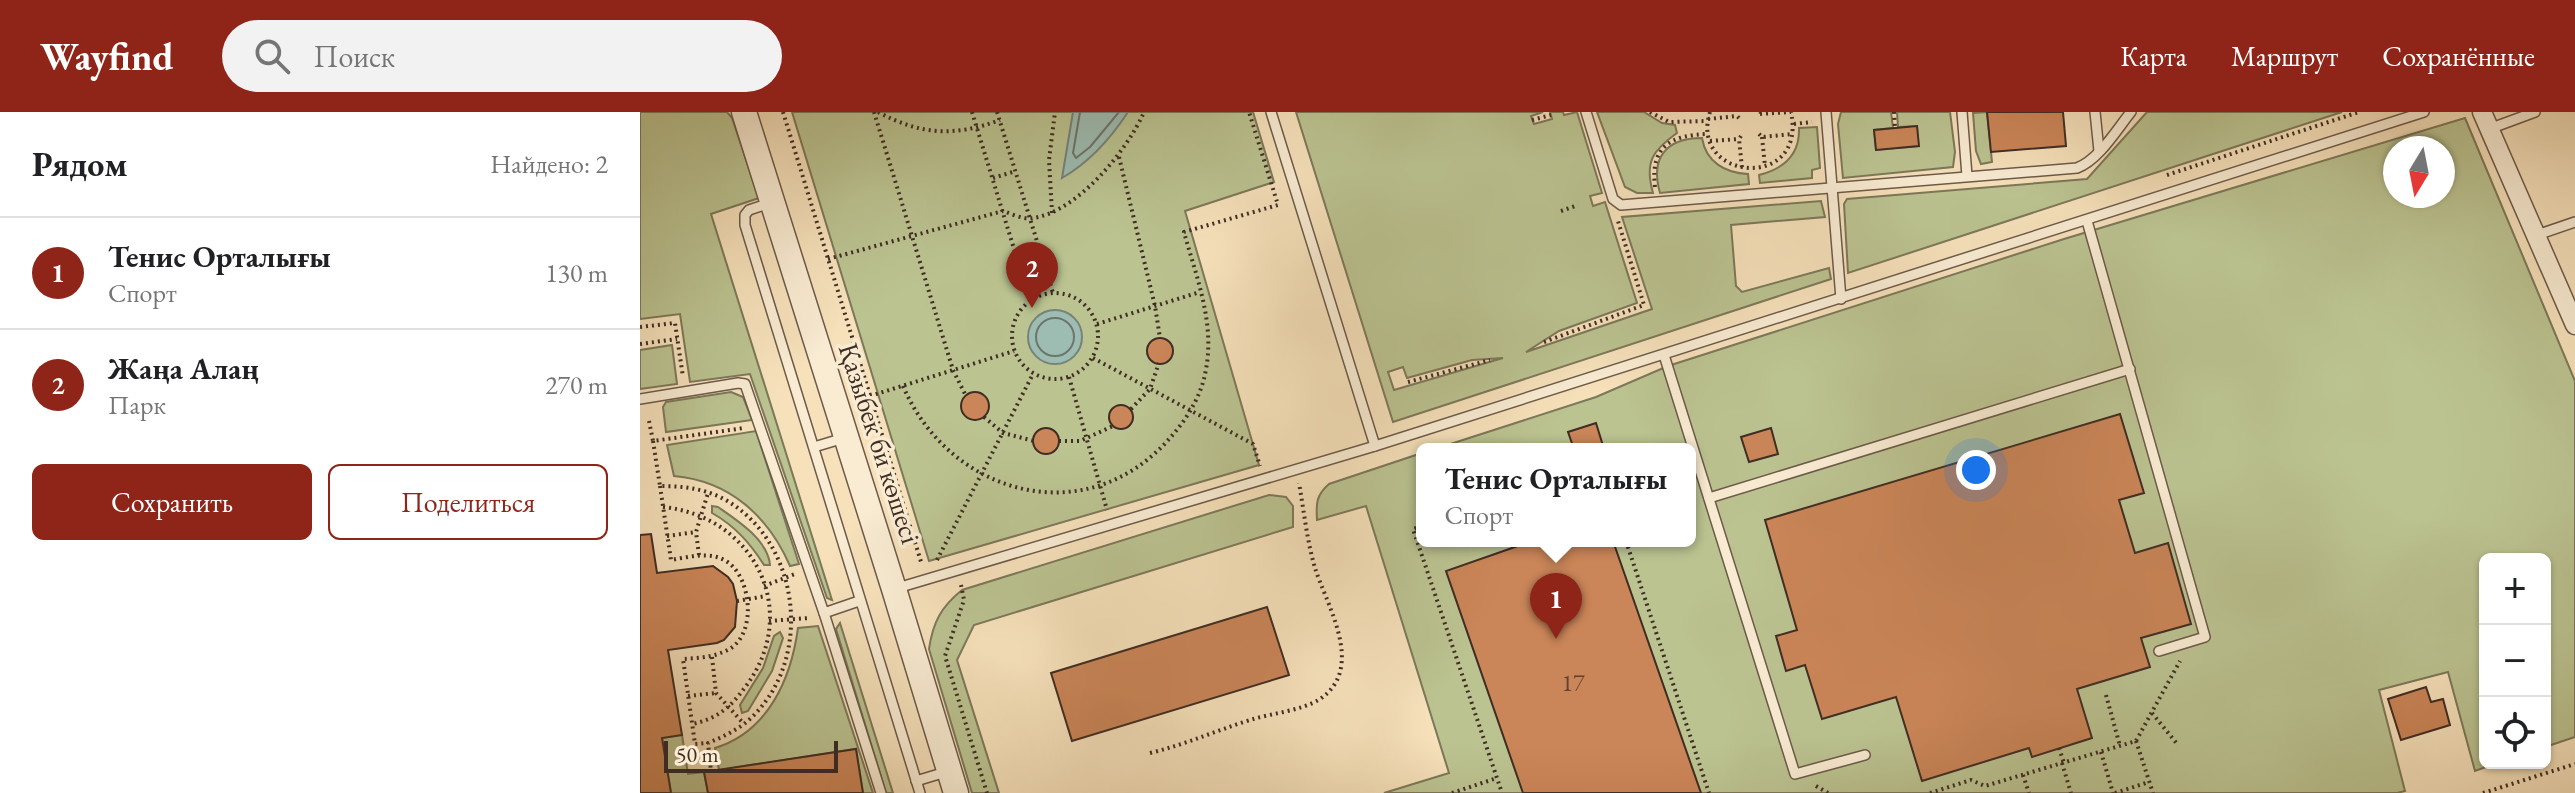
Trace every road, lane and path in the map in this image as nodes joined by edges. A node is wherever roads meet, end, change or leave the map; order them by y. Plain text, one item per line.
1 (744, 112) edge
2 (783, 112) edge
3 (876, 112) edge
4 (972, 112) edge
5 (997, 112) edge
6 (1055, 112) edge
7 (1144, 112) edge
8 (1249, 112) edge
9 (1271, 112) edge
10 (1586, 112) edge
11 (1650, 112) edge
12 (1710, 112) edge
13 (1826, 112) edge
14 (1894, 112) edge
15 (1962, 112) edge
16 (2095, 112) edge
17 (2131, 112) edge
18 (2424, 112) edge
19 (2535, 112) edge
20 (1551, 115) dead end
21 (1759, 115) edge
22 (1738, 116) edge
23 (1000, 120) junction
24 (1532, 120) dead end
25 (1708, 120) junction
26 (2486, 120) edge
27 (1681, 124) junction
28 (977, 128) junction
29 (1895, 128) dead end
30 (1708, 134) junction
31 (1793, 134) junction
32 (1683, 136) junction
33 (1709, 141) junction
34 (2099, 151) junction
35 (1119, 157) junction
36 (1765, 167) junction
37 (1742, 168) junction
38 (1016, 171) junction
39 (1967, 176) junction
40 (993, 178) junction
41 (1831, 188) junction
42 (1656, 193) dead end
43 (772, 202) junction
44 (1616, 203) junction
45 (1578, 205) dead end
46 (1003, 211) junction
47 (1561, 211) dead end
48 (1052, 213) junction
49 (1030, 219) junction
50 (2087, 221) junction
51 (2575, 222) edge
52 (912, 235) junction
53 (2534, 236) junction
54 (828, 259) junction
55 (1043, 261) junction
56 (1020, 268) junction
57 (1200, 292) junction
58 (1053, 293) junction
59 (1841, 299) junction
60 (1030, 301) junction
61 (1155, 306) junction
62 (1097, 324) junction
63 (2575, 325) edge
64 (640, 327) edge
65 (1160, 338) dead end
66 (678, 339) junction
67 (1544, 342) dead end
68 (640, 344) edge
69 (1014, 351) junction
70 (1664, 355) junction
71 (1093, 358) junction
72 (1490, 360) dead end
73 (1159, 363) dead end
74 (2130, 369) junction
75 (953, 370) junction
76 (1033, 374) junction
77 (1069, 377) junction
78 (1408, 382) dead end
79 (684, 383) dead end
80 (903, 386) junction
81 (1150, 389) junction
82 (870, 396) junction
83 (966, 396) dead end
84 (640, 399) edge
85 (1131, 409) dead end
86 (1191, 410) junction
87 (984, 417) dead end
88 (649, 421) dead end
89 (1113, 426) dead end
90 (754, 427) dead end
91 (1003, 433) junction
92 (847, 438) junction
93 (1086, 438) junction
94 (653, 441) junction
95 (1034, 441) dead end
96 (1059, 441) dead end
97 (1692, 443) edge
98 (1375, 446) junction
99 (814, 447) junction
100 (1696, 457) edge
101 (1260, 466) dead end
102 (1297, 469) junction
103 (981, 475) junction
104 (1100, 485) junction
105 (660, 486) junction
106 (708, 493) junction
107 (1709, 498) junction
108 (663, 507) junction
109 (701, 515) junction
110 (1112, 525) junction
111 (696, 532) junction
112 (667, 536) junction
113 (1419, 547) edge
114 (1628, 547) edge
115 (699, 555) junction
116 (957, 572) junction
117 (785, 577) junction
118 (927, 581) junction
119 (764, 586) junction
120 (894, 589) junction
121 (767, 596) junction
122 (747, 599) junction
123 (737, 601) dead end
124 (859, 601) junction
125 (820, 615) junction
126 (769, 621) junction
127 (792, 621) junction
128 (2190, 642) junction
129 (2159, 651) dead end
130 (712, 656) junction
131 (716, 693) junction
132 (2106, 695) dead end
133 (688, 696) junction
134 (729, 707) junction
135 (2152, 713) junction
136 (692, 724) junction
137 (744, 724) junction
138 (2136, 741) junction
139 (708, 743) junction
140 (2178, 745) dead end
141 (2120, 746) junction
142 (2059, 748) dead end
143 (2101, 752) junction
144 (1150, 753) dead end
145 (1865, 755) dead end
146 (2063, 763) junction
147 (2575, 764) edge
148 (711, 771) dead end
149 (2023, 775) junction
150 (1497, 778) junction
151 (916, 781) junction
152 (952, 782) edge
153 (2149, 782) junction
154 (1985, 786) junction
155 (881, 793) edge
156 (920, 793) edge
157 (987, 793) edge
158 (1452, 793) edge
159 (1502, 793) edge
160 (1709, 793) edge
161 (1930, 793) edge
162 (1987, 793) edge
163 (2029, 793) edge
164 (2071, 793) edge
165 (2114, 793) edge
166 (2153, 793) edge
167 (2483, 793) edge

1 - 43 street, Қазыбек би көшесі
2 - 54 path
3 - 28 path
3 - 52 path
4 - 28 path
5 - 23 path
6 - 48 path
7 - 35 path
8 - 57 path
9 - 98 lane
10 - 44 lane
11 - 27 path
12 - 25 path
13 - 41 lane
14 - 29 path
15 - 39 lane
16 - 34 lane
17 - 34 lane
18 - 50 lane
19 - 26 lane
20 - 24 path
21 - 31 path
22 - 25 path
23 - 28 path
23 - 38 path
25 - 27 path
25 - 30 path
26 - 53 street
27 - 32 path
28 - 40 path
30 - 32 path
30 - 33 path
31 - 36 path
31 - 36 path
32 - 42 path
33 - 37 path
33 - 37 path
34 - 39 lane
35 - 48 path
35 - 61 path
36 - 37 path
38 - 40 path
38 - 49 path
39 - 41 lane
40 - 46 path
41 - 44 lane
41 - 59 lane
43 - 92 street, Қазыбек би көшесі
43 - 99 lane
44 - 67 path
45 - 47 path
46 - 49 path
46 - 52 path
46 - 56 path
48 - 49 path
49 - 55 path
50 - 59 lane
50 - 74 lane
51 - 53 lane
52 - 54 path
52 - 75 path
53 - 63 street
54 - 82 path
55 - 56 path
55 - 58 path
56 - 60 path
57 - 61 path
57 - 86 path
58 - 60 path
58 - 62 path
59 - 70 lane
60 - 69 path
61 - 62 path
61 - 65 path
62 - 71 path
64 - 66 path
66 - 68 path
66 - 79 path
69 - 75 path
69 - 76 path
70 - 97 lane
70 - 98 lane
71 - 77 path
71 - 81 path
72 - 78 path
73 - 81 path
74 - 107 lane
74 - 128 lane
75 - 80 path
75 - 83 path
76 - 77 path
76 - 91 path
77 - 93 path
80 - 82 path
80 - 103 path
81 - 85 path
81 - 86 path
82 - 118 path
84 - 125 lane
86 - 101 path
86 - 104 path
87 - 91 path
88 - 94 path
89 - 93 path
90 - 94 path
91 - 95 path
91 - 103 path
92 - 99 lane
92 - 120 street, Қазыбек би көшесі
93 - 96 path
93 - 104 path
94 - 105 path
98 - 102 lane
99 - 124 lane
100 - 107 lane
102 - 110 lane
102 - 144 path
103 - 104 path
103 - 118 path
104 - 110 path
105 - 106 path
105 - 108 path
106 - 109 path
106 - 117 path
107 - 145 lane
108 - 109 path
108 - 112 path
109 - 111 path
109 - 119 path
110 - 116 lane
111 - 112 path
111 - 115 path
112 - 115 path
113 - 150 path
114 - 160 path
115 - 122 path
116 - 118 lane
116 - 157 path
117 - 119 path
117 - 127 path
118 - 120 lane
119 - 121 path
120 - 152 street, Қазыбек би көшесі
121 - 122 path
121 - 126 path
122 - 123 path
122 - 130 path
124 - 125 lane
124 - 151 lane
125 - 127 path
125 - 155 lane
126 - 127 path
126 - 134 path
127 - 137 path
128 - 129 lane
128 - 135 path
130 - 131 path
130 - 133 path
131 - 133 path
131 - 134 path
132 - 141 path
133 - 136 path
134 - 136 path
134 - 137 path
135 - 138 path
135 - 140 path
136 - 139 path
137 - 139 path
138 - 141 path
138 - 153 path
139 - 148 path
141 - 143 path
142 - 146 path
143 - 146 path
143 - 165 path
146 - 149 path
146 - 164 path
147 - 167 path
149 - 154 path
149 - 163 path
150 - 158 path
150 - 159 path
151 - 152 lane
151 - 156 lane
153 - 165 path
153 - 166 path
154 - 161 path
154 - 162 path

